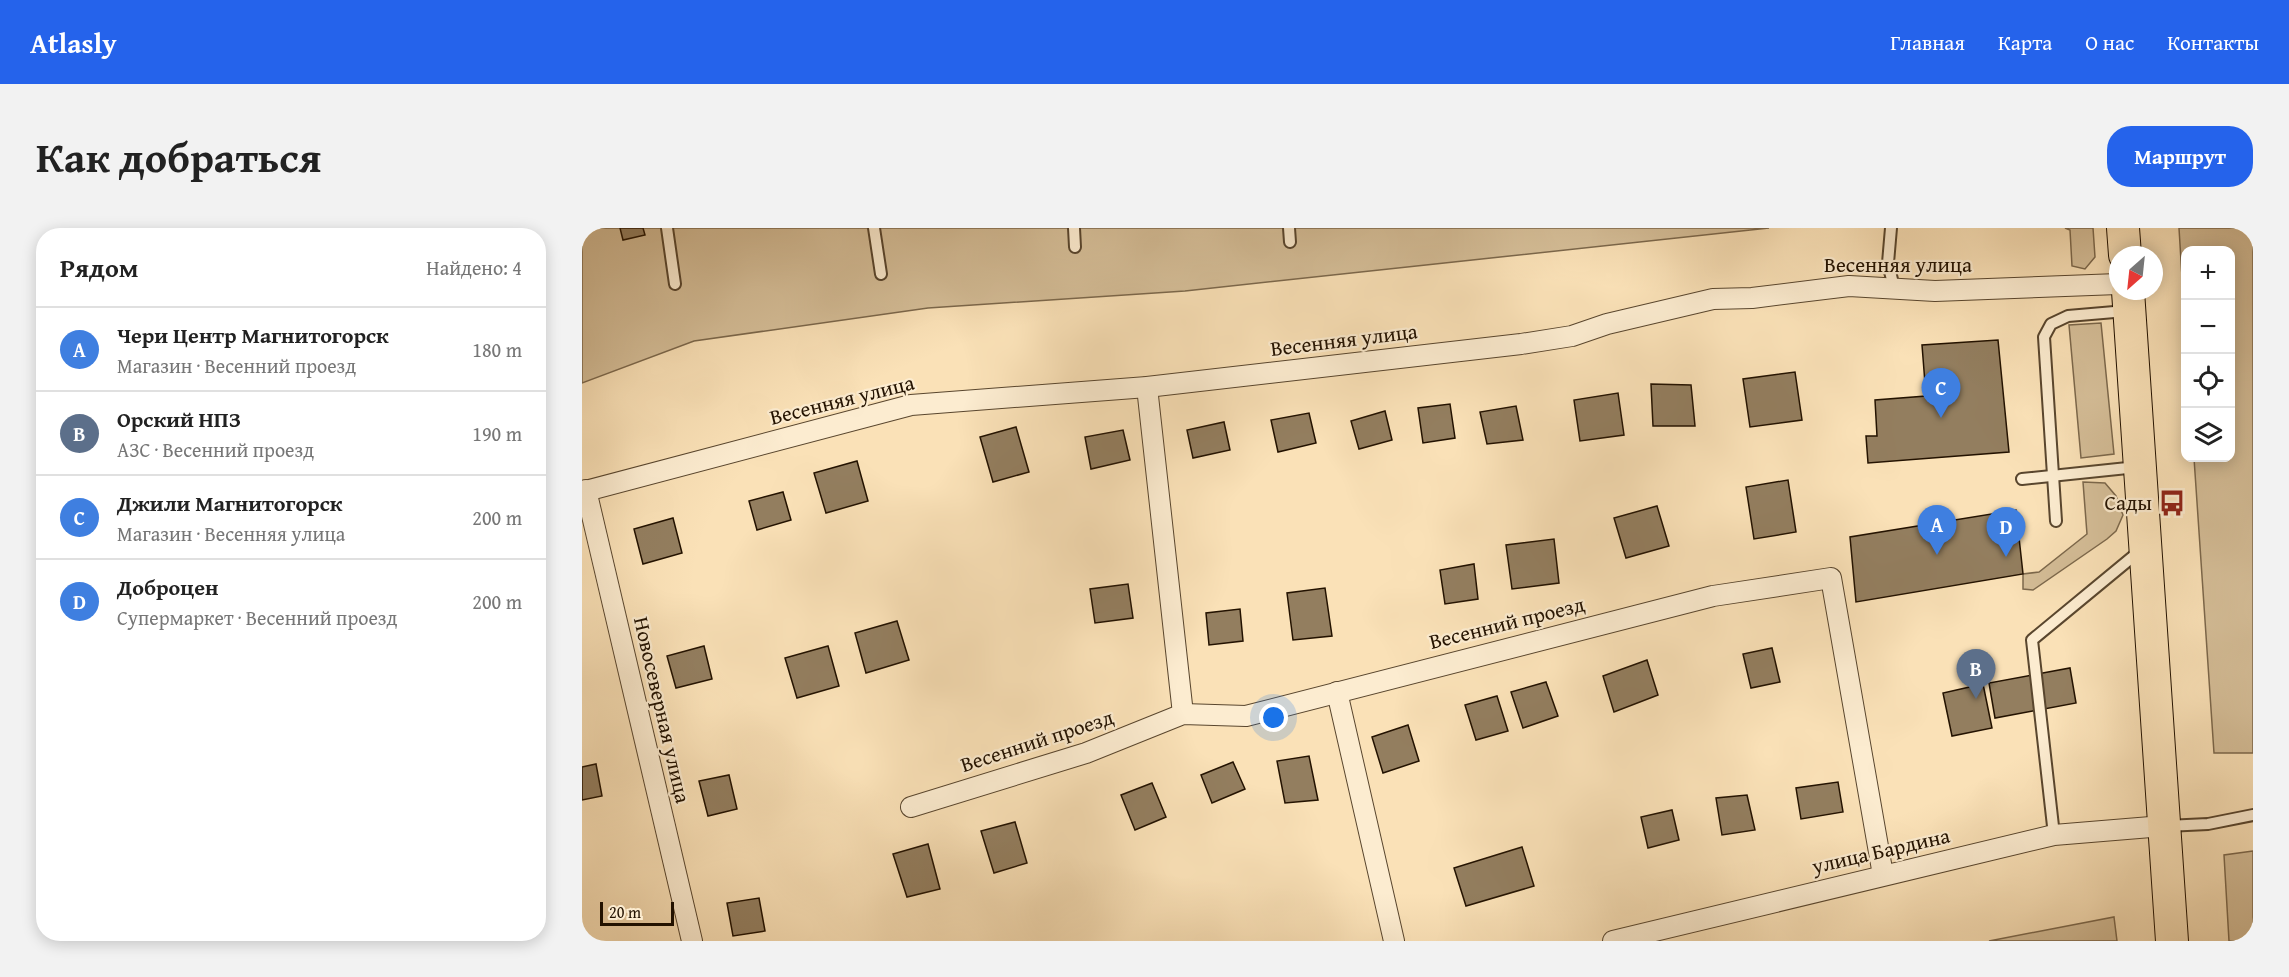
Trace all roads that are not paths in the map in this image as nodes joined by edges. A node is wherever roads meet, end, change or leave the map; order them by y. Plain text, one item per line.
1 (667, 228) edge
2 (874, 228) edge
3 (1074, 228) edge
4 (1289, 228) edge
5 (1891, 228) edge
6 (2123, 228) edge
7 (1290, 242) dead end
8 (2124, 246) edge
9 (1075, 247) dead end
10 (881, 274) dead end
11 (675, 284) dead end
12 (1894, 288) junction
13 (2109, 295) edge
14 (2111, 300) edge
15 (2125, 300) edge
16 (1147, 387) junction
17 (2140, 466) junction
18 (2053, 475) junction
19 (2022, 479) dead end
20 (584, 491) edge
21 (2056, 521) dead end
22 (2146, 546) junction
23 (1337, 692) junction
24 (1183, 714) junction
25 (911, 807) dead end
26 (2253, 815) edge
27 (2163, 826) junction
28 (2054, 835) junction
29 (1883, 875) junction
30 (692, 941) edge
31 (1394, 941) edge
32 (1614, 941) edge
33 (2172, 941) edge

1 - 11 lane
2 - 10 lane
3 - 9 lane
4 - 7 lane
5 - 12 lane
6 - 8 main road
12 - 13 street, Весенняя улица
12 - 16 street, Весенняя улица
14 - 18 lane
15 - 17 main road
16 - 20 street, Весенняя улица
16 - 24 street
17 - 18 lane
17 - 22 main road
18 - 19 lane
18 - 21 lane
20 - 30 street, Новосеверная улица
22 - 27 main road
22 - 28 lane
23 - 24 street, Весенний проезд
23 - 29 street, Весенний проезд
23 - 31 street
24 - 25 street, Весенний проезд
26 - 27 lane
27 - 28 street, улица Бардина
27 - 33 main road
28 - 29 street, улица Бардина
29 - 32 street, улица Бардина

